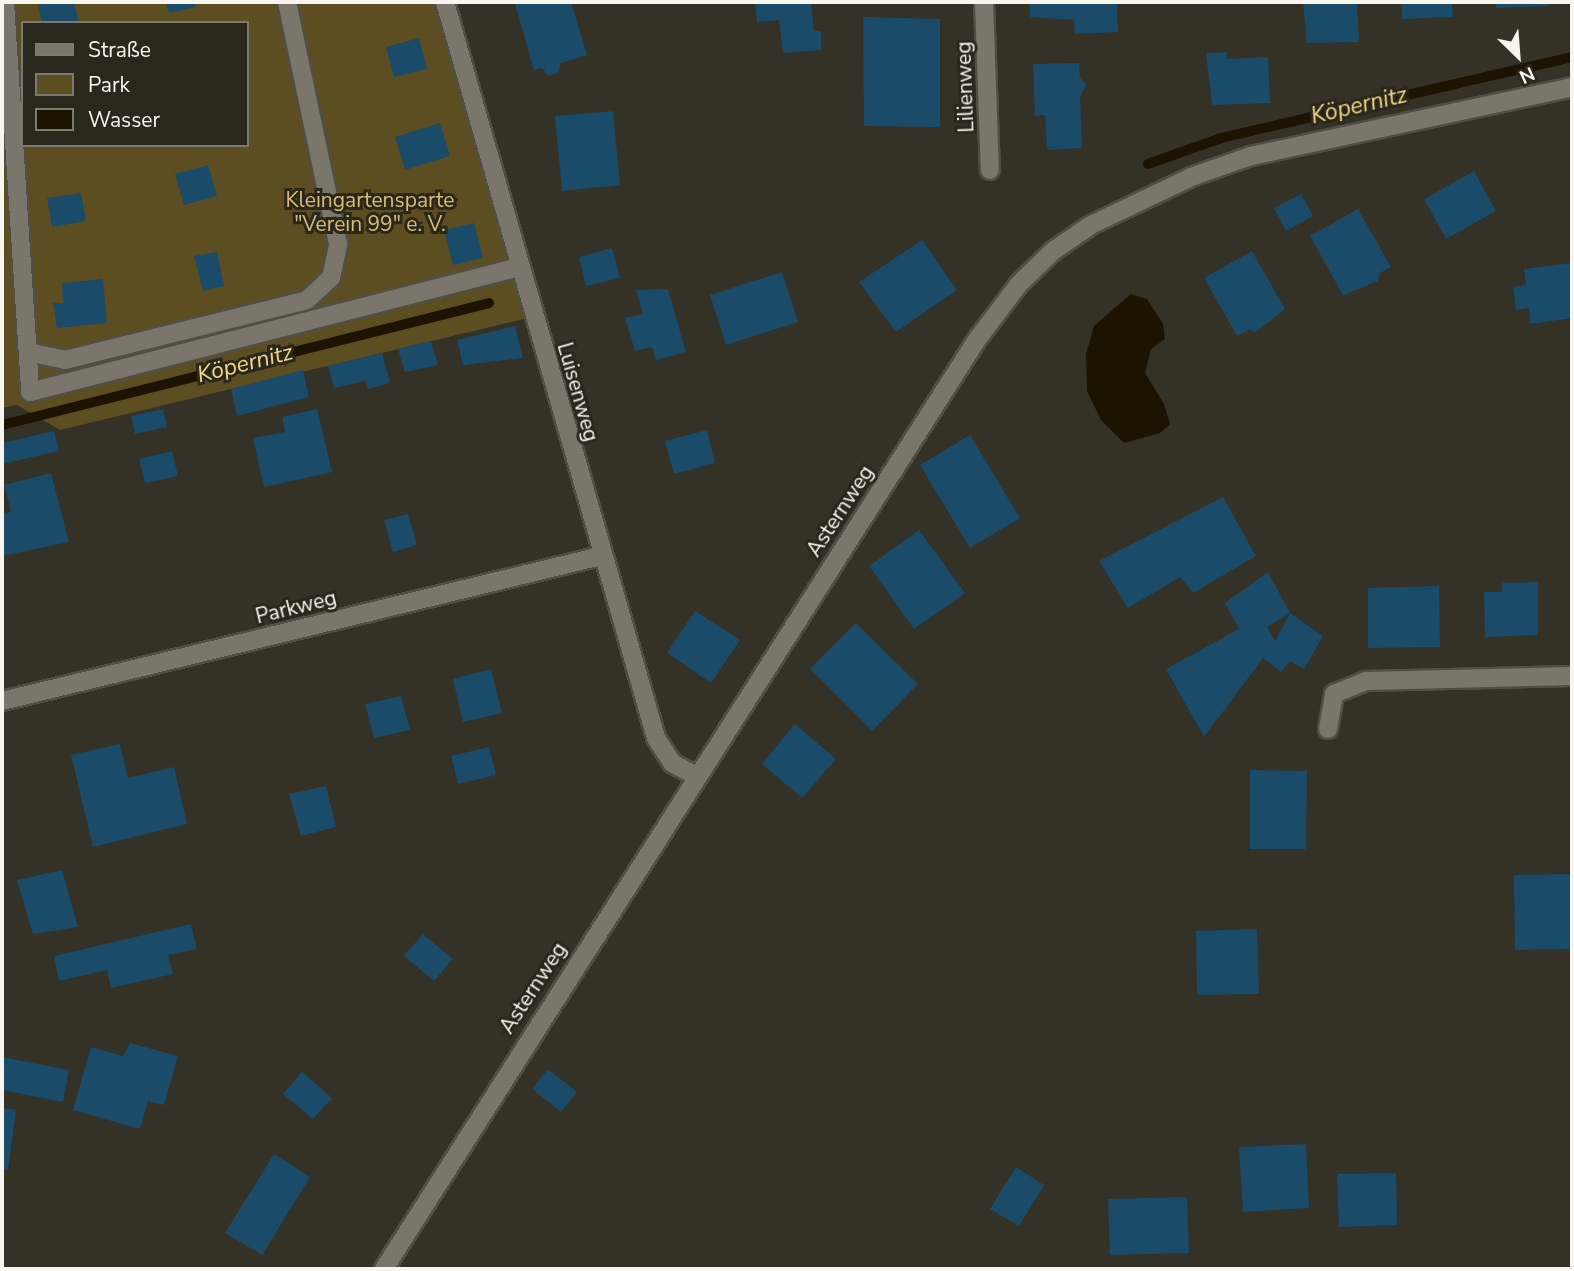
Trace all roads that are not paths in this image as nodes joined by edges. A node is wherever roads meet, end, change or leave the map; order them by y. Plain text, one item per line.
1 (5, 2) edge
2 (287, 2) edge
3 (445, 2) edge
4 (985, 2) edge
5 (1572, 87) edge
6 (990, 170) dead end
7 (519, 267) junction
8 (28, 352) junction
9 (601, 556) junction
10 (1572, 676) edge
11 (2, 701) edge
12 (1328, 729) dead end
13 (696, 776) junction
14 (384, 1269) edge

1 - 8 street
2 - 8 street
3 - 7 street, Luisenweg
4 - 6 street, Lilienweg
5 - 13 street, Asternweg
7 - 8 street
7 - 9 street, Luisenweg
9 - 11 street, Parkweg
9 - 13 street, Luisenweg
10 - 12 street
13 - 14 street, Asternweg

